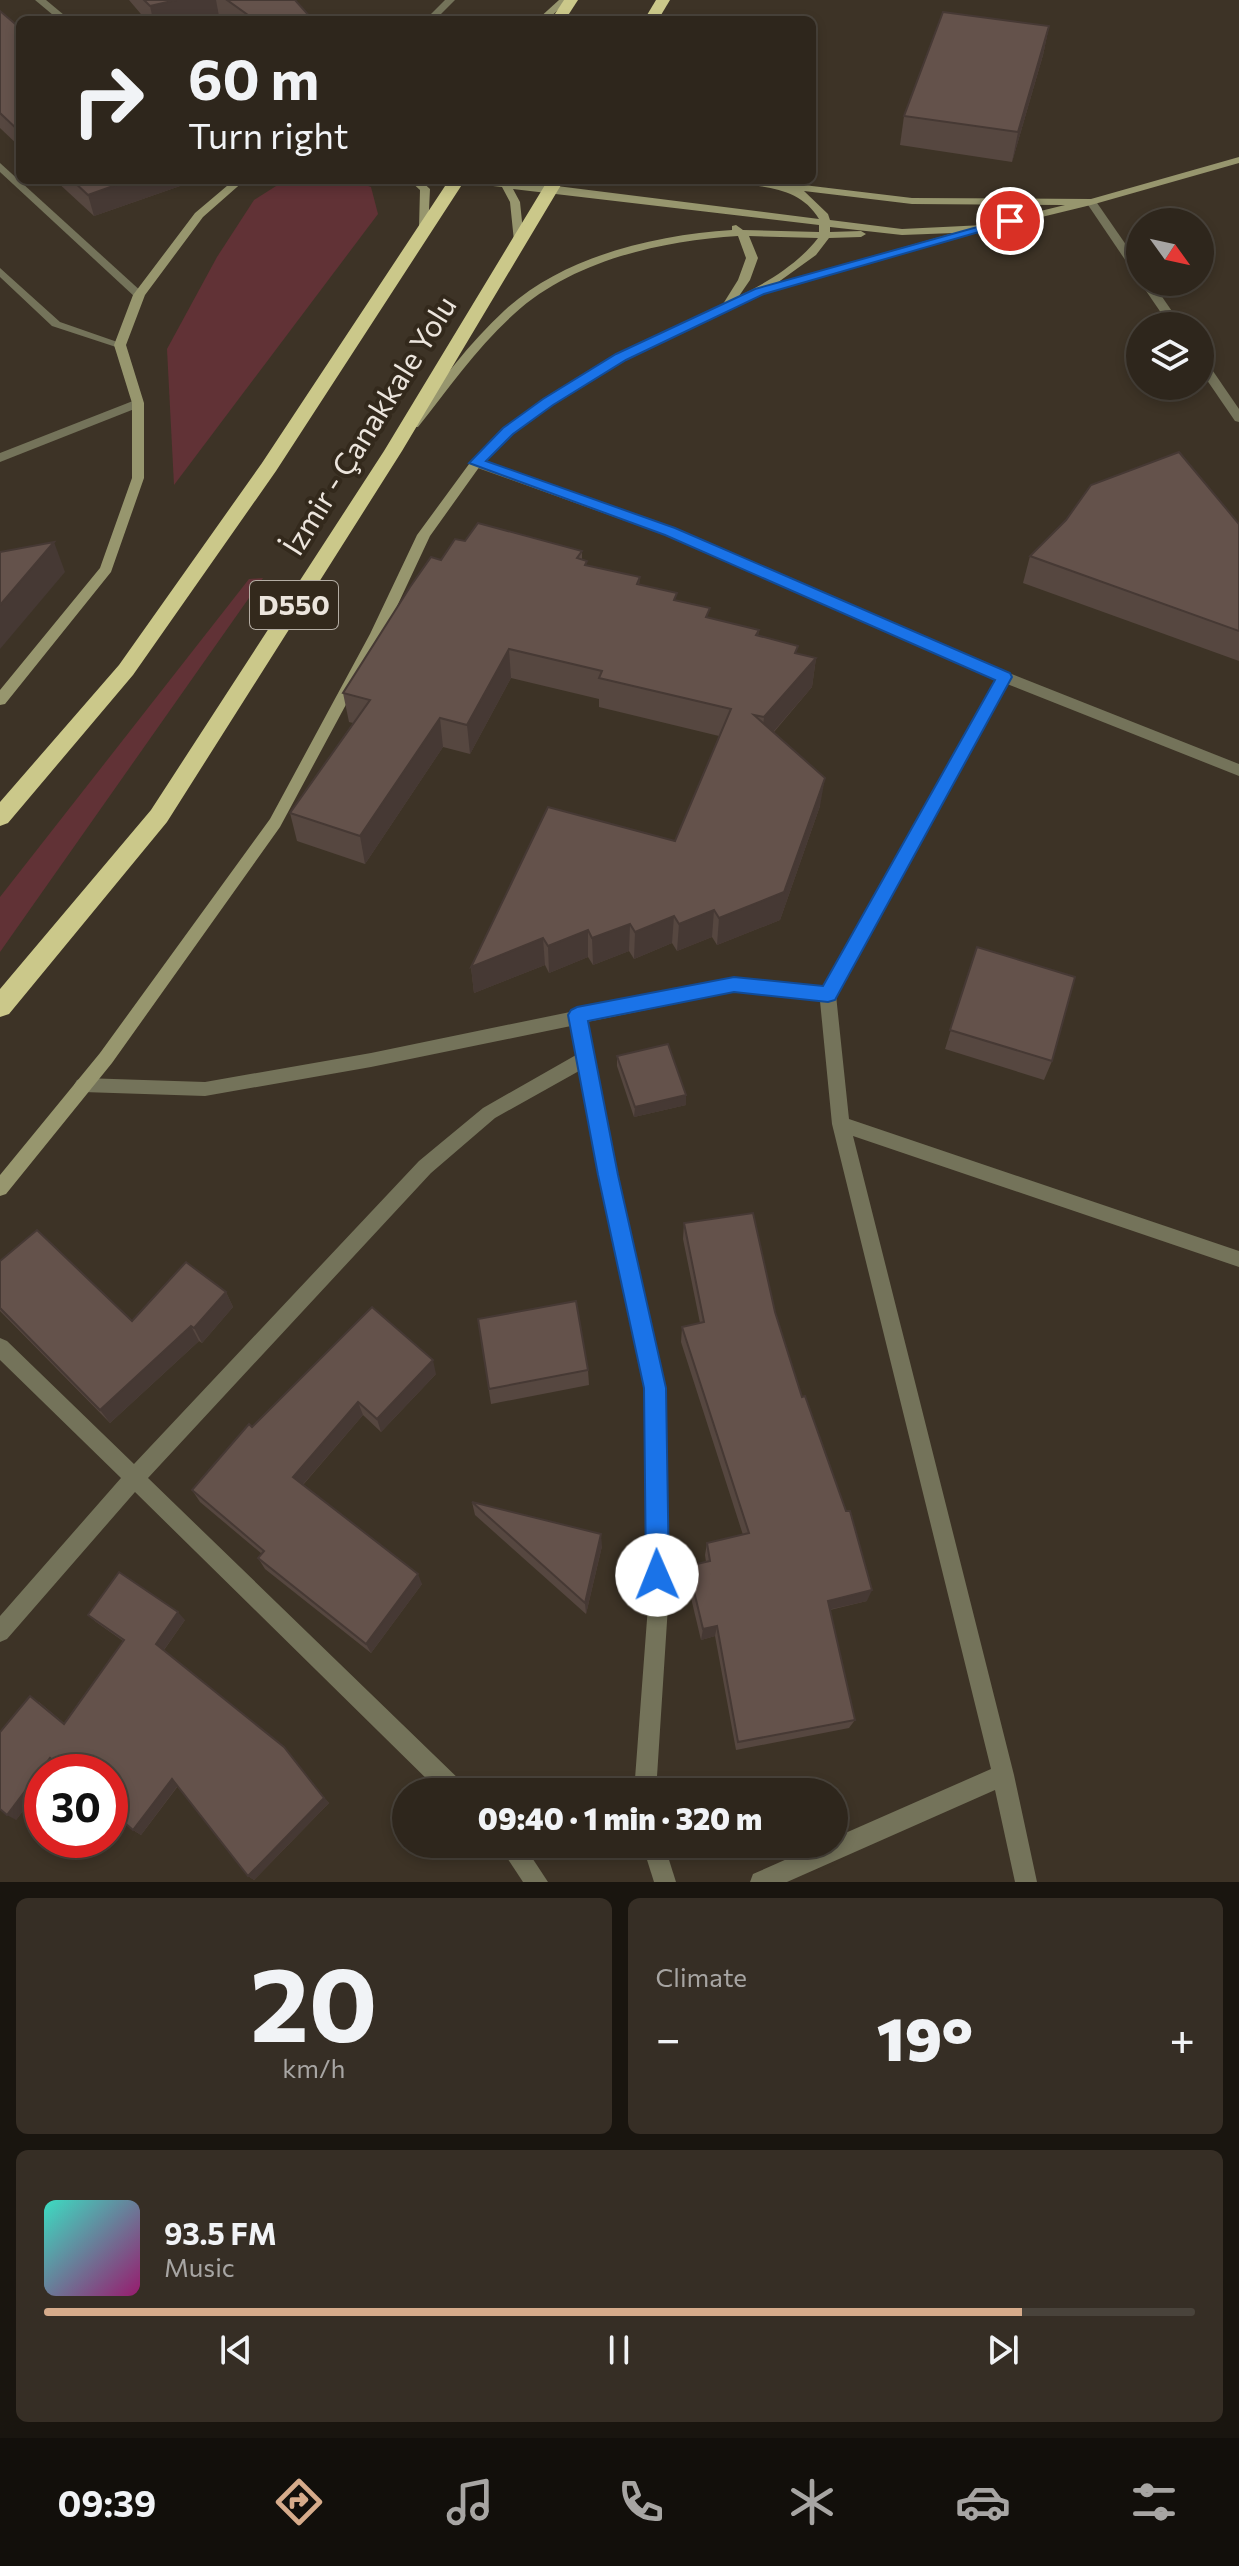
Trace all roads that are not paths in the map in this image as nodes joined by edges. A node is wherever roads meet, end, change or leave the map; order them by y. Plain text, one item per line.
1 (40, 0) edge
2 (450, 0) edge
3 (564, 0) edge
4 (60, 16) edge
5 (434, 16) edge
6 (546, 16) edge
7 (1239, 160) edge
8 (0, 166) edge
9 (16, 181) edge
10 (19, 184) edge
11 (235, 184) edge
12 (419, 184) edge
13 (454, 184) edge
14 (506, 184) edge
15 (521, 184) edge
16 (761, 184) edge
17 (552, 186) edge
18 (781, 187) junction
19 (1091, 202) junction
20 (719, 209) junction
21 (424, 228) junction
22 (984, 228) junction
23 (825, 229) junction
24 (740, 233) junction
25 (519, 241) junction
26 (1126, 253) edge
27 (0, 271) edge
28 (759, 291) junction
29 (139, 295) junction
30 (726, 307) junction
31 (120, 345) junction
32 (1214, 381) edge
33 (138, 403) junction
34 (1239, 418) edge
35 (393, 451) junction
36 (0, 458) edge
37 (476, 463) junction
38 (1004, 677) junction
39 (0, 700) edge
40 (1239, 770) edge
41 (0, 817) edge
42 (828, 995) junction
43 (0, 1007) edge
44 (577, 1015) junction
45 (585, 1059) junction
46 (83, 1085) junction
47 (841, 1124) junction
48 (0, 1188) edge
49 (1239, 1259) edge
50 (0, 1347) edge
51 (134, 1478) junction
52 (0, 1632) edge
53 (1003, 1775) junction
54 (442, 1778) edge
55 (646, 1778) edge
56 (519, 1858) edge
57 (657, 1858) edge
58 (537, 1882) edge
59 (665, 1882) edge
60 (761, 1882) edge
61 (1026, 1882) edge

1 - 4 street
2 - 5 street
3 - 6 main road
7 - 19 main road
8 - 9 street
10 - 29 street
11 - 29 main road
12 - 21 main road
13 - 21 highway, İzmir - Çanakkale Yolu
14 - 25 main road
15 - 17 main road
16 - 18 main road
17 - 20 main road
17 - 25 highway, İzmir - Çanakkale Yolu / D550
18 - 19 main road
18 - 23 main road
19 - 22 main road
19 - 26 street
20 - 23 main road
20 - 24 main road
21 - 41 highway, İzmir - Çanakkale Yolu
22 - 23 main road
22 - 28 main road
23 - 24 main road
23 - 28 main road
24 - 30 main road
24 - 35 main road
25 - 35 highway, İzmir - Çanakkale Yolu / D550
27 - 31 street
28 - 30 main road
29 - 31 main road
30 - 37 main road
31 - 33 main road
32 - 34 street
33 - 36 street
33 - 39 main road
35 - 43 highway, İzmir - Çanakkale Yolu / D550
37 - 38 street
37 - 46 main road
38 - 40 street
38 - 42 street
42 - 44 street
42 - 47 street
44 - 45 street
44 - 46 street
45 - 51 street
45 - 55 street
46 - 48 main road
47 - 49 street
47 - 53 street
50 - 51 street
51 - 52 street
51 - 54 street
53 - 60 street
53 - 61 street
56 - 58 street
57 - 59 street

